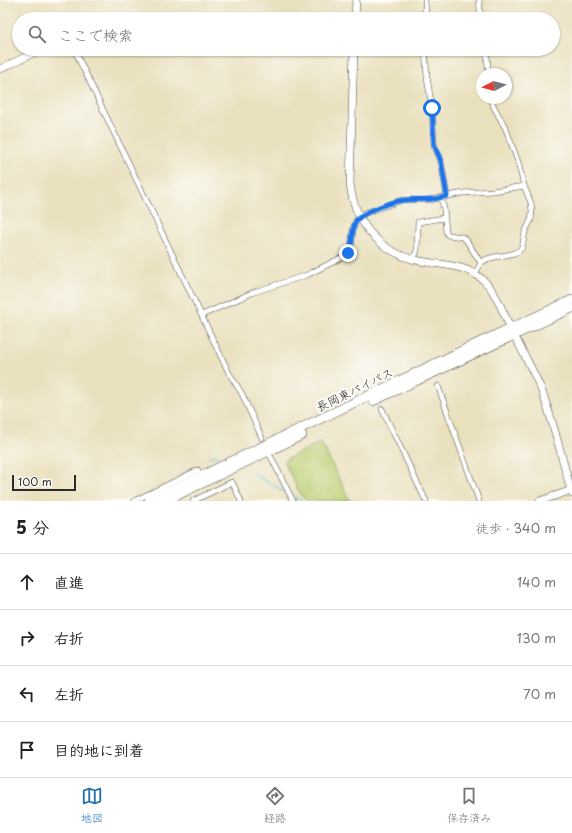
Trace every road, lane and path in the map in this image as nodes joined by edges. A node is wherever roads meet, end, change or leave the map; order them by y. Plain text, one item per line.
1 (356, 0) edge
2 (425, 0) edge
3 (479, 0) edge
4 (355, 12) edge
5 (426, 12) edge
6 (481, 12) edge
7 (27, 56) edge
8 (77, 56) edge
9 (354, 56) edge
10 (426, 56) edge
11 (487, 56) edge
12 (488, 68) edge
13 (0, 69) edge
14 (493, 104) edge
15 (524, 186) junction
16 (447, 196) junction
17 (441, 198) junction
18 (359, 217) junction
19 (444, 218) junction
20 (413, 260) junction
21 (481, 263) junction
22 (475, 274) junction
23 (572, 300) edge
24 (572, 308) edge
25 (202, 314) junction
26 (513, 332) junction
27 (438, 386) dead end
28 (382, 409) dead end
29 (262, 438) dead end
30 (270, 455) dead end
31 (198, 470) dead end
32 (572, 492) edge
33 (134, 501) edge
34 (149, 501) edge
35 (165, 501) edge
36 (193, 501) edge
37 (241, 501) edge
38 (293, 501) edge
39 (426, 501) edge
40 (479, 501) edge
41 (540, 501) edge

1 - 4 street
2 - 5 street
3 - 6 street
7 - 13 street
8 - 25 street
9 - 18 street
10 - 16 street
11 - 12 street
14 - 15 street
15 - 16 street
15 - 21 street
16 - 17 street
17 - 18 street
17 - 19 street
18 - 20 street
18 - 25 street
19 - 20 street
19 - 21 street
20 - 22 street
21 - 22 street
22 - 26 street
23 - 26 highway, 長岡東バイパス
24 - 26 highway, 長岡東バイパス
25 - 29 street
26 - 32 street
26 - 34 highway, 長岡東バイパス
26 - 35 highway, 長岡東バイパス
27 - 40 street
28 - 39 street
30 - 38 street
31 - 33 street
32 - 41 street
36 - 37 street

